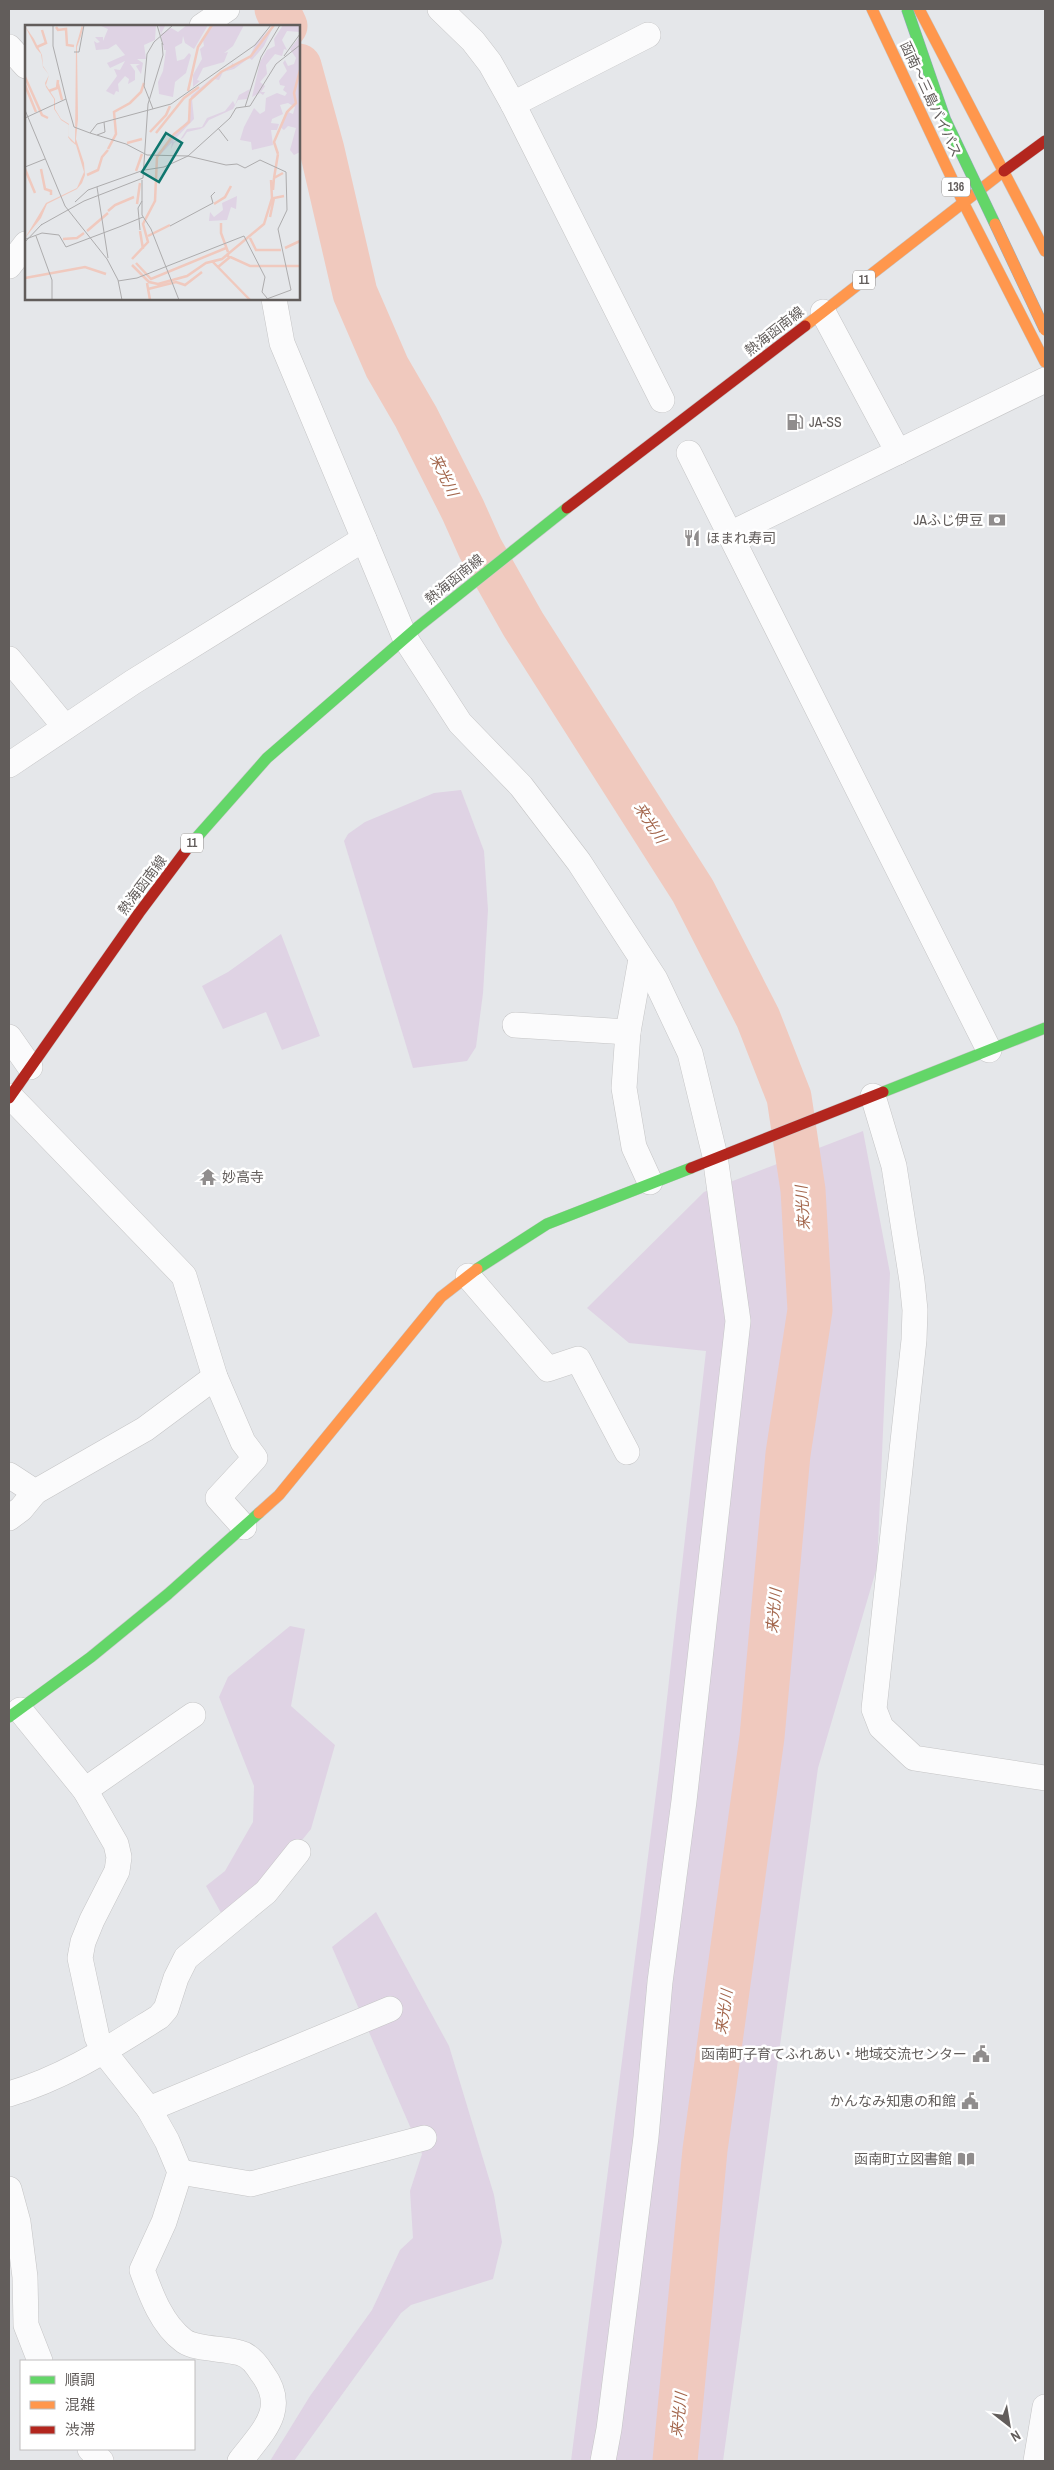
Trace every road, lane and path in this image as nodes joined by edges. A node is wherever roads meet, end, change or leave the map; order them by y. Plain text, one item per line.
1 (440, 9) edge
2 (872, 9) edge
3 (907, 9) edge
4 (919, 9) edge
5 (648, 35) dead end
6 (9, 47) edge
7 (25, 65) edge
8 (513, 104) junction
9 (1045, 141) edge
10 (1004, 171) junction
11 (963, 202) junction
12 (25, 245) edge
13 (1045, 251) edge
14 (9, 266) edge
15 (274, 300) edge
16 (822, 312) junction
17 (1045, 330) edge
18 (1045, 362) edge
19 (1045, 380) edge
20 (662, 400) dead end
21 (898, 452) junction
22 (689, 453) dead end
23 (730, 534) junction
24 (364, 539) junction
25 (412, 632) junction
26 (9, 659) edge
27 (65, 727) junction
28 (9, 765) edge
29 (641, 959) junction
30 (515, 1025) dead end
31 (1045, 1028) edge
32 (628, 1032) junction
33 (9, 1037) edge
34 (990, 1050) junction
35 (30, 1067) junction
36 (10, 1097) edge
37 (864, 1100) junction
38 (721, 1155) junction
39 (650, 1182) junction
40 (468, 1276) junction
41 (215, 1377) junction
42 (628, 1452) dead end
43 (9, 1475) edge
44 (35, 1492) junction
45 (9, 1518) edge
46 (244, 1527) junction
47 (14, 1713) edge
48 (193, 1715) dead end
49 (1045, 1778) edge
50 (85, 1790) junction
51 (298, 1852) dead end
52 (390, 2009) dead end
53 (104, 2052) junction
54 (9, 2094) edge
55 (149, 2109) junction
56 (424, 2138) dead end
57 (180, 2172) junction
58 (9, 2189) edge
59 (18, 2329) edge
60 (39, 2360) edge
61 (1045, 2407) edge
62 (91, 2450) edge
63 (101, 2461) edge
64 (240, 2461) edge
65 (603, 2461) edge
66 (1036, 2461) edge

1 - 8 street
2 - 11 main road, 函南～三島バイパス / 136
3 - 17 main road, bridge
4 - 10 main road, 函南～三島バイパス
5 - 8 street
6 - 7 street
8 - 20 street
9 - 10 main road, 熱海函南線
10 - 11 main road, 熱海函南線 / 11
10 - 13 main road, 函南～三島バイパス
11 - 16 main road, 熱海函南線 / 11
11 - 18 main road, 函南～三島バイパス / 136
12 - 14 street
15 - 24 street
16 - 21 street
16 - 25 main road, 熱海函南線 / 11
19 - 21 street
21 - 23 street
22 - 23 street
23 - 34 street
24 - 25 street
24 - 27 street
25 - 29 street
25 - 35 main road, 熱海函南線 / 11
26 - 27 street
27 - 28 street
29 - 32 street
29 - 38 street
30 - 32 street
31 - 34 main road
32 - 39 street
33 - 35 street
34 - 37 main road
35 - 36 main road, 熱海函南線 / 11
36 - 41 street
37 - 38 main road
37 - 49 street
38 - 39 main road
38 - 65 street
39 - 40 main road
40 - 42 street
40 - 46 main road
41 - 44 street
41 - 46 street
43 - 44 street
44 - 45 street
46 - 47 main road
47 - 50 street
48 - 50 street
50 - 53 street
51 - 53 street
52 - 55 street
53 - 54 street
53 - 55 street
55 - 57 street
56 - 57 street
57 - 64 street
58 - 59 street
59 - 60 street
61 - 66 street
62 - 63 street

